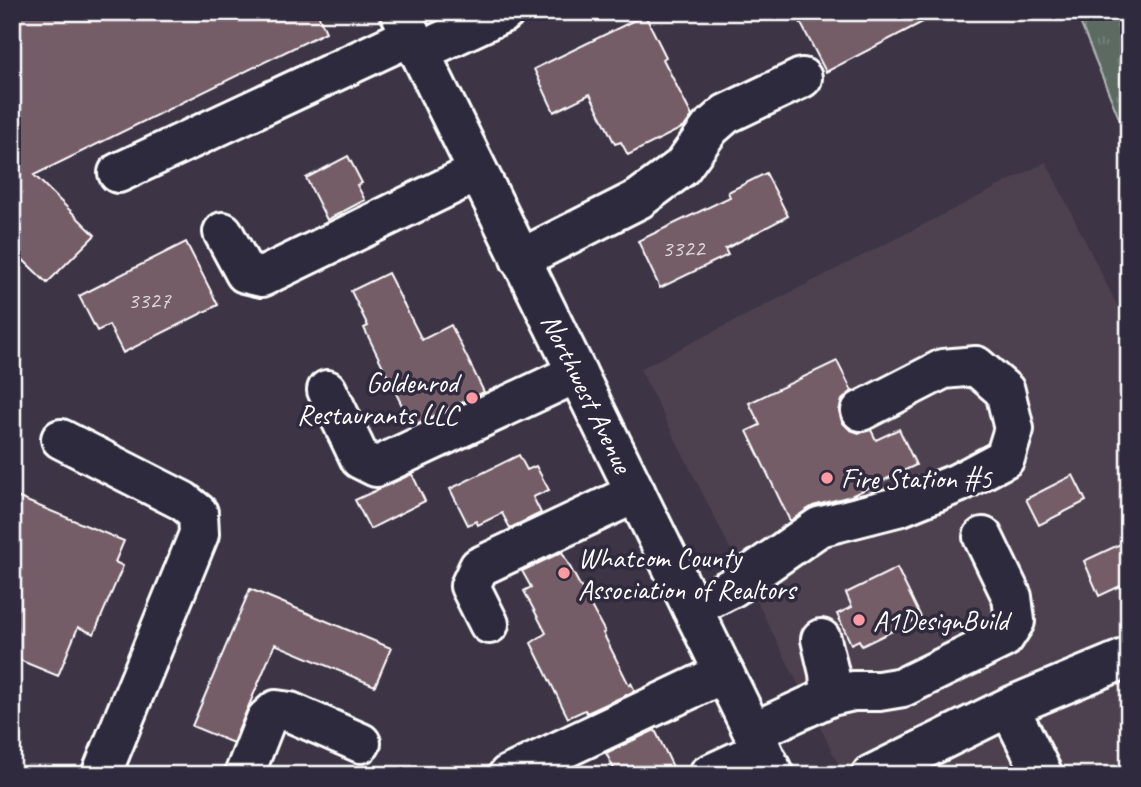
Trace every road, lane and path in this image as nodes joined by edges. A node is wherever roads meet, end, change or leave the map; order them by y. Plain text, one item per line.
1 (505, 12) edge
2 (410, 33) edge
3 (802, 78) dead end
4 (478, 172) junction
5 (118, 173) dead end
6 (223, 232) dead end
7 (520, 259) junction
8 (577, 373) junction
9 (327, 390) dead end
10 (862, 411) dead end
11 (61, 439) dead end
12 (636, 493) junction
13 (983, 537) dead end
14 (692, 608) junction
15 (489, 624) dead end
16 (821, 639) dead end
17 (1129, 657) edge
18 (724, 673) junction
19 (831, 696) junction
20 (1009, 707) junction
21 (361, 743) dead end
22 (763, 752) edge
23 (101, 775) edge
24 (244, 775) edge
25 (508, 775) edge
26 (708, 775) edge
27 (871, 775) edge
28 (1043, 775) edge

1 - 2 main road
2 - 4 main road, Northwest Avenue
2 - 5 main road
3 - 7 main road
4 - 6 main road
4 - 7 main road, Northwest Avenue
7 - 8 main road, Northwest Avenue
8 - 9 main road
8 - 12 main road, Northwest Avenue
10 - 14 main road
11 - 23 main road
12 - 14 main road, Northwest Avenue
12 - 15 main road
13 - 19 main road
14 - 18 main road, Northwest Avenue
16 - 19 main road
17 - 20 main road
18 - 22 main road, Northwest Avenue
18 - 25 main road
19 - 22 main road
20 - 27 main road
20 - 28 main road
21 - 24 main road
22 - 26 main road

